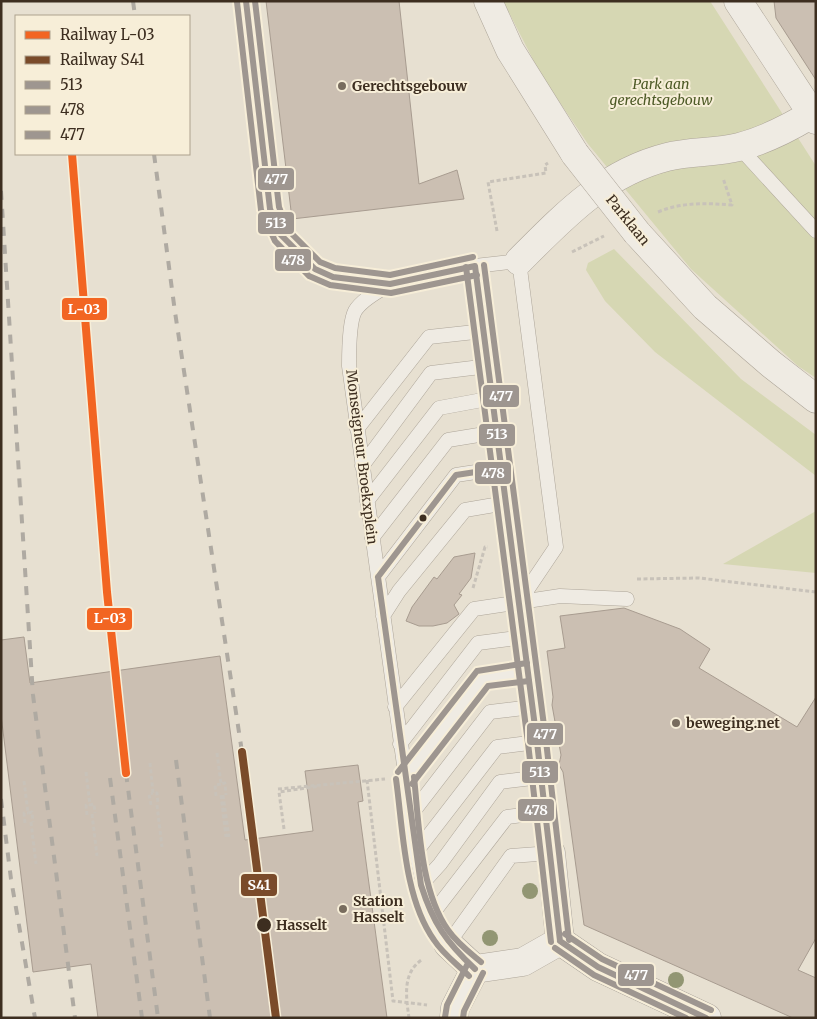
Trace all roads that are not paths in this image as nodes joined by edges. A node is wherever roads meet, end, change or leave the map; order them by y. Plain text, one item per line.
1 (246, 1) edge
2 (488, 1) edge
3 (738, 1) edge
4 (814, 117) edge
5 (739, 147) junction
6 (816, 231) edge
7 (519, 261) junction
8 (475, 266) junction
9 (390, 284) junction
10 (484, 330) junction
11 (488, 366) junction
12 (493, 398) junction
13 (816, 399) edge
14 (357, 429) junction
15 (497, 432) junction
16 (362, 466) junction
17 (502, 468) junction
18 (367, 500) junction
19 (506, 503) junction
20 (372, 538) junction
21 (378, 577) junction
22 (627, 599) dead end
23 (519, 602) junction
24 (383, 616) junction
25 (524, 637) junction
26 (528, 672) junction
27 (395, 707) junction
28 (532, 707) junction
29 (537, 742) junction
30 (400, 744) junction
31 (541, 777) junction
32 (405, 778) junction
33 (546, 812) junction
34 (410, 816) junction
35 (416, 852) junction
36 (551, 853) junction
37 (421, 885) junction
38 (430, 917) junction
39 (560, 941) junction
40 (448, 944) junction
41 (475, 969) junction
42 (455, 1013) edge
43 (707, 1018) edge

1 - 9 lane
2 - 13 street, Parklaan, bridge
3 - 4 street
4 - 5 street
5 - 6 lane
5 - 7 street
7 - 8 lane
7 - 23 lane
8 - 9 lane
8 - 10 lane
9 - 14 lane, Monseigneur Broekxplein
10 - 11 lane
10 - 14 lane
11 - 12 lane
11 - 16 lane
12 - 15 lane
12 - 18 lane
14 - 16 lane, Monseigneur Broekxplein
15 - 17 lane
15 - 20 lane
16 - 18 lane, Monseigneur Broekxplein
17 - 19 lane
17 - 21 lane
18 - 20 lane, Monseigneur Broekxplein
19 - 23 lane
19 - 24 lane
20 - 21 lane, Monseigneur Broekxplein
21 - 24 lane, Monseigneur Broekxplein
22 - 23 lane
23 - 25 lane
23 - 27 lane
24 - 27 lane, Monseigneur Broekxplein
25 - 26 lane
25 - 30 lane
26 - 28 lane
26 - 32 lane
27 - 30 lane, Monseigneur Broekxplein
28 - 29 lane
28 - 34 lane
29 - 31 lane
29 - 35 lane
30 - 32 lane, Monseigneur Broekxplein
31 - 33 lane
31 - 37 lane
32 - 34 lane, Monseigneur Broekxplein
33 - 36 lane
33 - 38 lane
34 - 35 lane, Monseigneur Broekxplein
35 - 37 lane, Monseigneur Broekxplein
36 - 39 street
36 - 40 lane
37 - 38 lane, Monseigneur Broekxplein
38 - 40 lane, Monseigneur Broekxplein
39 - 41 street
39 - 43 street
40 - 41 street, Monseigneur Broekxplein
41 - 42 street

